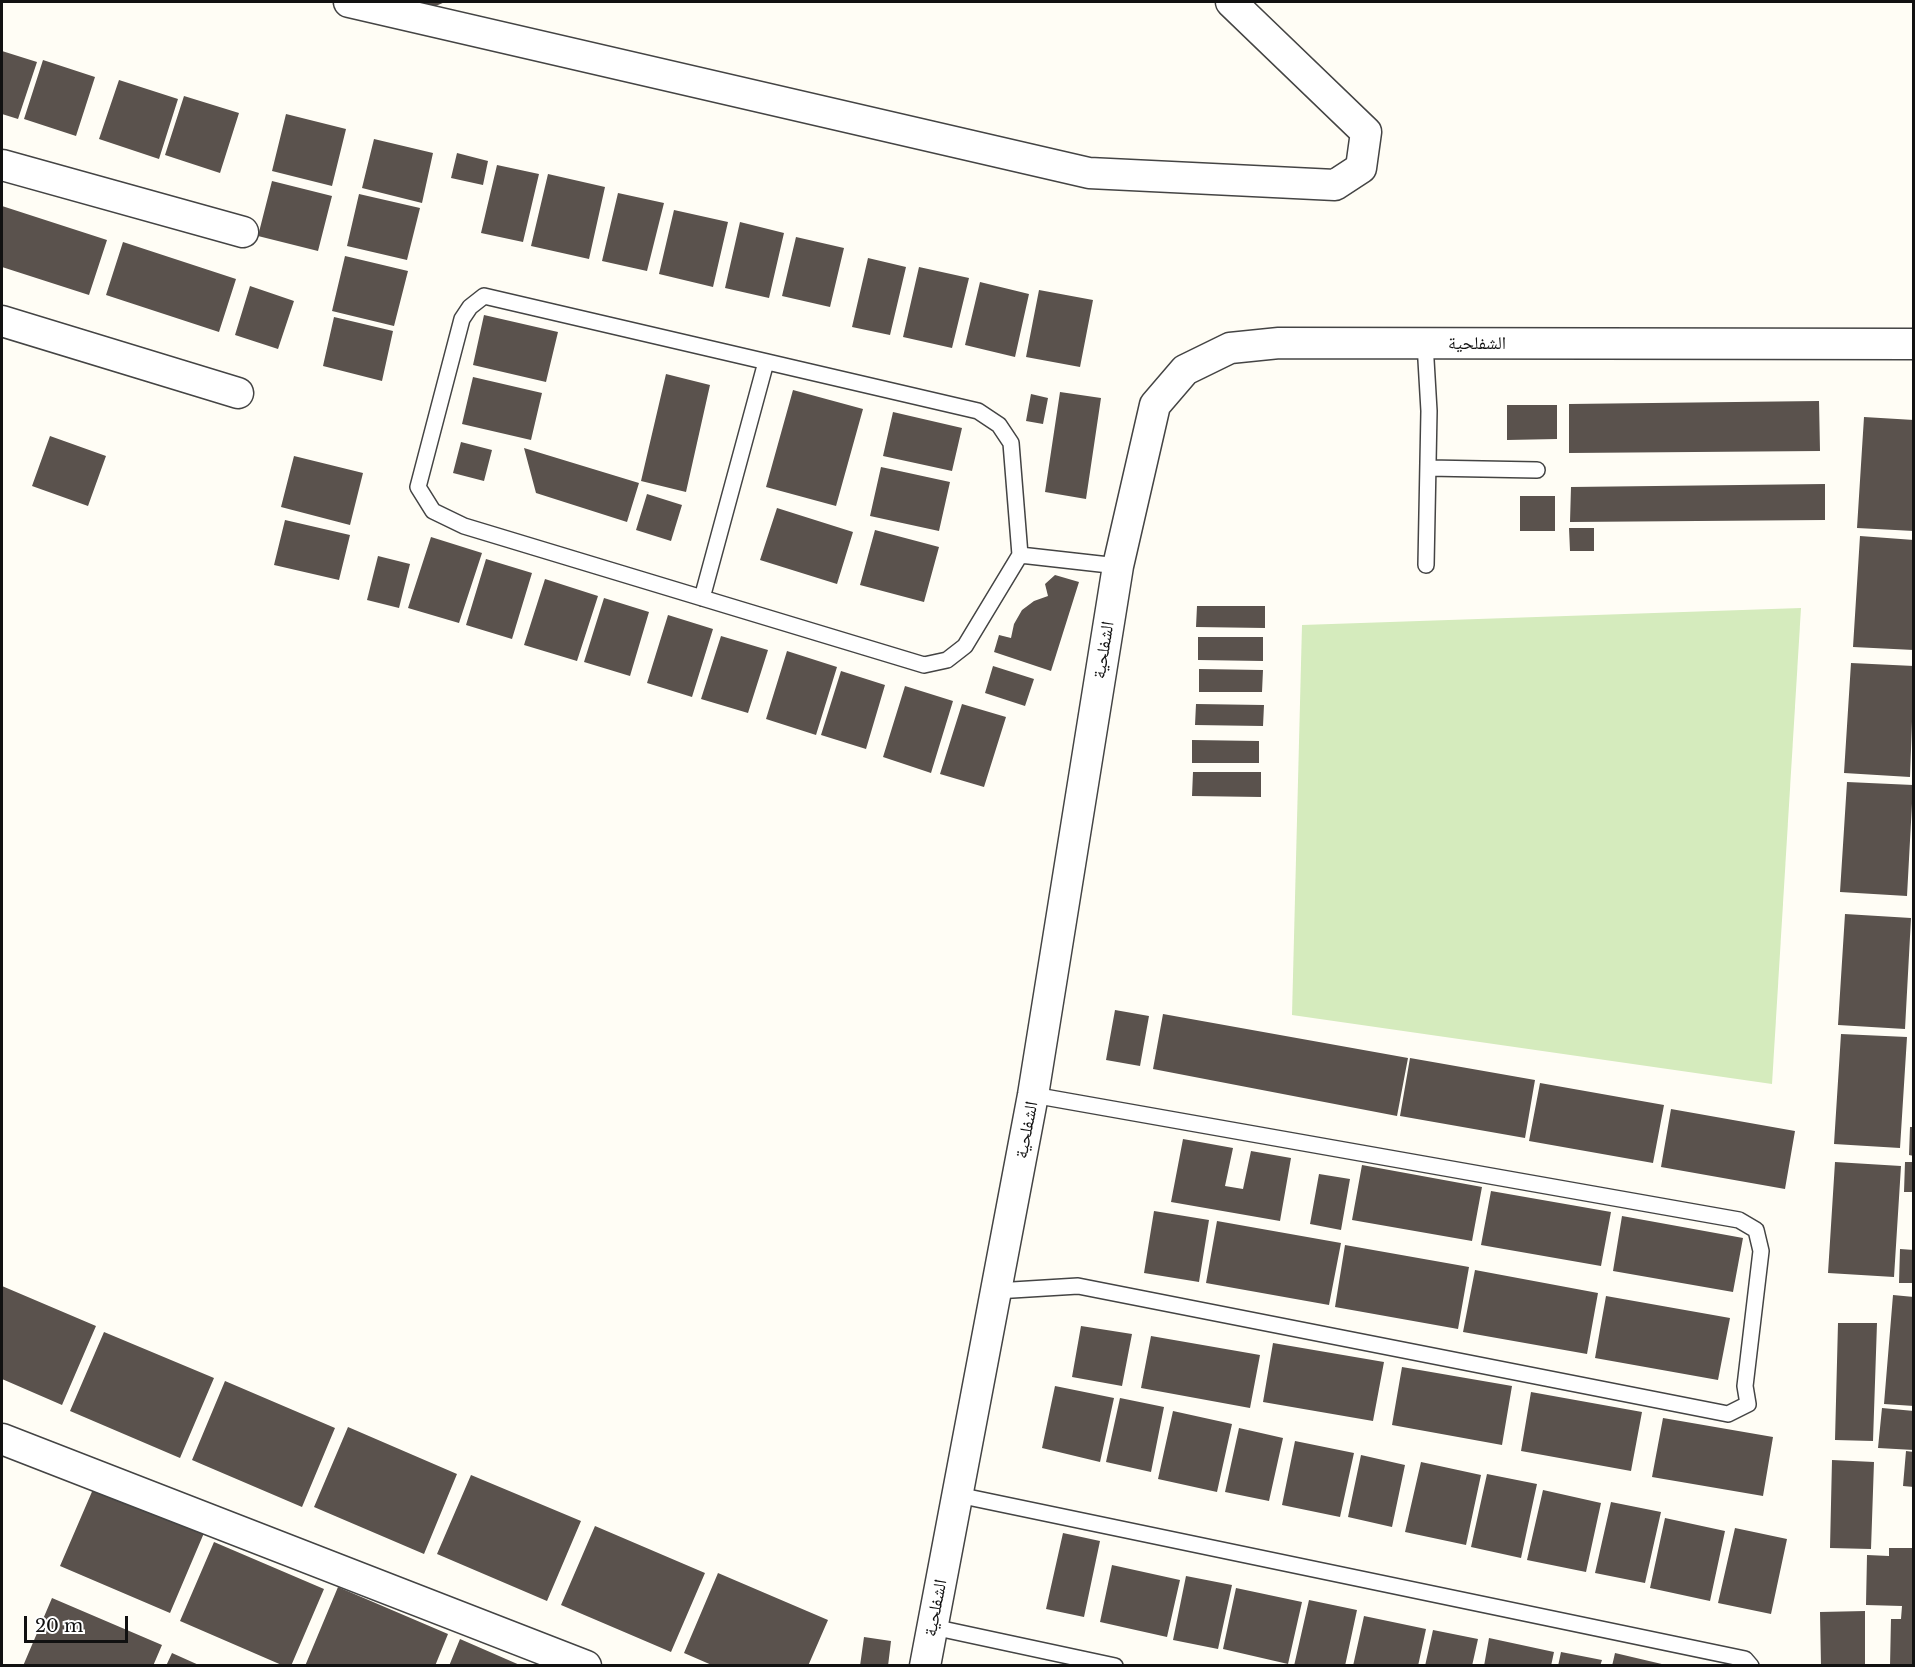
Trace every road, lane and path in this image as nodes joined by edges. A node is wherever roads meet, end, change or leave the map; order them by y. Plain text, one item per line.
1 (349, 2) edge
2 (1231, 2) edge
3 (2, 165) edge
4 (243, 232) dead end
5 (2, 321) edge
6 (1425, 344) junction
7 (1914, 344) edge
8 (766, 362) junction
9 (238, 393) dead end
10 (1428, 468) junction
11 (1537, 470) dead end
12 (1020, 555) junction
13 (1426, 565) dead end
14 (1118, 566) junction
15 (702, 598) junction
16 (1033, 1095) junction
17 (996, 1291) junction
18 (2, 1439) edge
19 (958, 1495) junction
20 (933, 1627) junction
21 (586, 1665) edge
22 (925, 1665) edge
23 (1115, 1665) edge
24 (1751, 1665) edge

1 - 2 street
3 - 4 street
5 - 9 street
6 - 7 street, الشفلحية
6 - 10 lane
6 - 14 street, الشفلحية
8 - 12 lane
8 - 15 lane
8 - 15 lane
10 - 11 lane
10 - 13 lane
12 - 14 lane
12 - 15 lane
14 - 16 street, الشفلحية
16 - 17 street, الشفلحية
16 - 17 lane
17 - 19 street, الشفلحية
18 - 21 street
19 - 20 street, الشفلحية
19 - 24 lane
20 - 22 street, الشفلحية
20 - 23 lane

